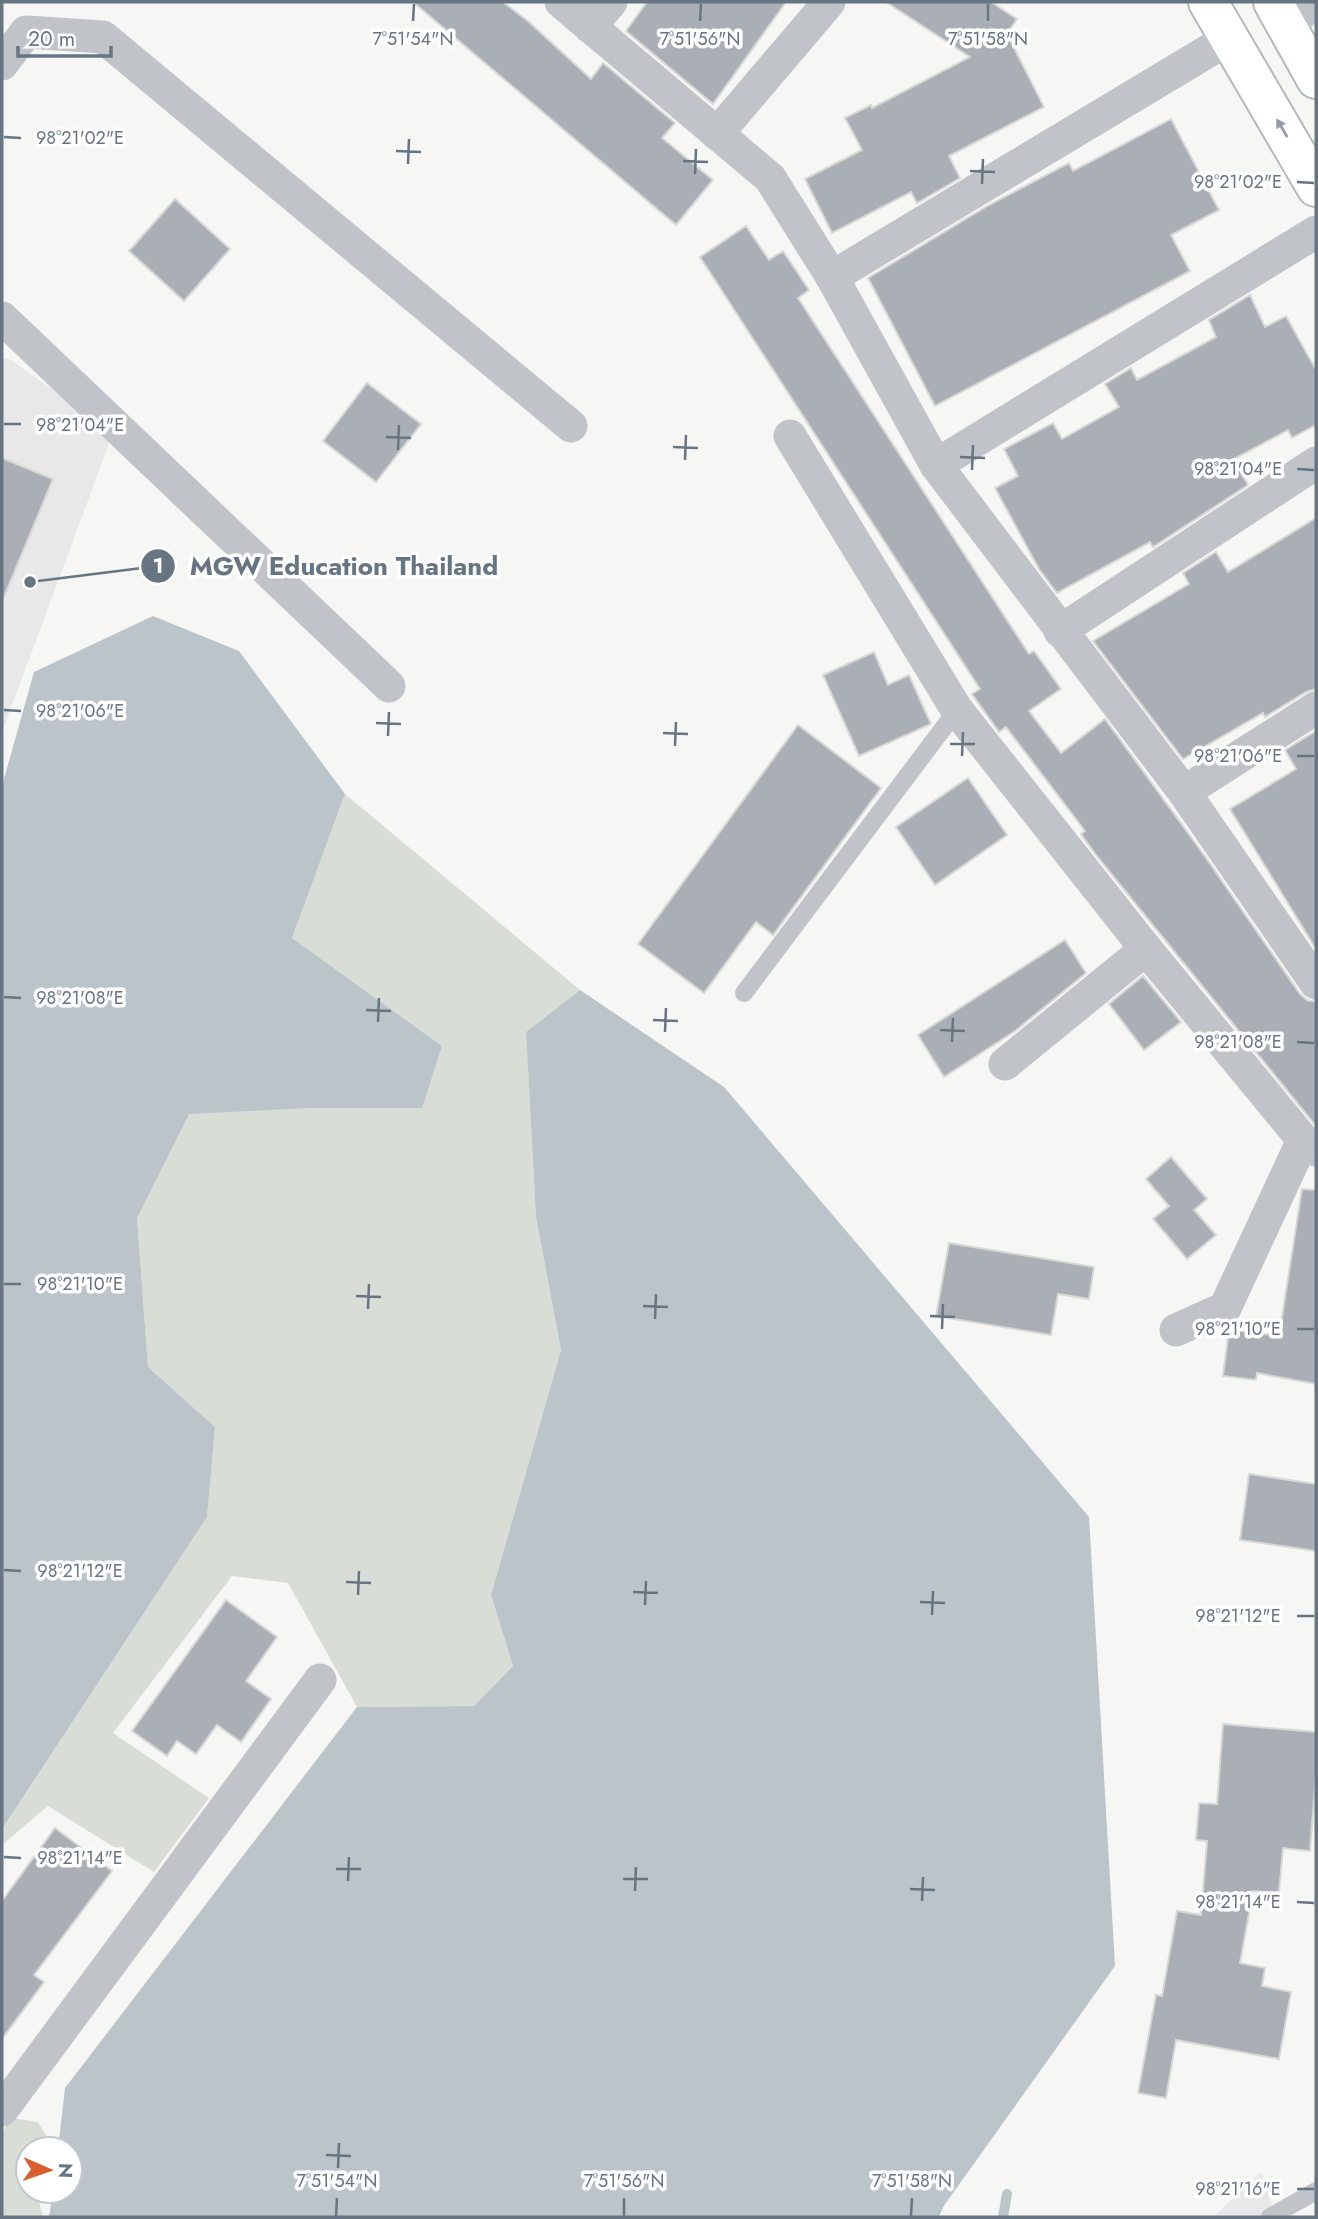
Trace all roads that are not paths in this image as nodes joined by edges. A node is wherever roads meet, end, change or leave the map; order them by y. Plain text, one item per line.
1 (561, 2) edge
2 (829, 2) edge
3 (1208, 2) edge
4 (1291, 10) edge
5 (601, 14) edge
6 (1230, 38) junction
7 (2, 64) edge
8 (1316, 79) edge
9 (717, 134) junction
10 (1316, 187) edge
11 (1316, 232) edge
12 (832, 277) junction
13 (2, 317) edge
14 (571, 425) dead end
15 (790, 436) dead end
16 (1316, 463) edge
17 (936, 465) junction
18 (1060, 631) junction
19 (389, 686) dead end
20 (1316, 708) edge
21 (957, 710) junction
22 (1184, 792) junction
23 (1146, 949) junction
24 (1312, 969) edge
25 (744, 993) dead end
26 (1005, 1064) dead end
27 (1309, 1145) edge
28 (1177, 1331) dead end
29 (320, 1680) dead end
30 (2, 2110) edge
31 (1316, 2191) edge
32 (1270, 2217) edge

1 - 5 street
2 - 9 street
3 - 6 main road
4 - 8 main road
5 - 9 street
10 -> 6 main road
6 - 12 street
7 - 14 street
9 - 12 street
11 - 17 street
12 - 17 street
13 - 19 street
15 - 21 street
16 - 18 street
17 - 18 street
18 - 22 street
20 - 22 street
21 - 23 street
21 - 25 lane
22 - 24 street
23 - 26 street
23 - 27 street
27 - 28 street
29 - 30 street
31 - 32 lane

